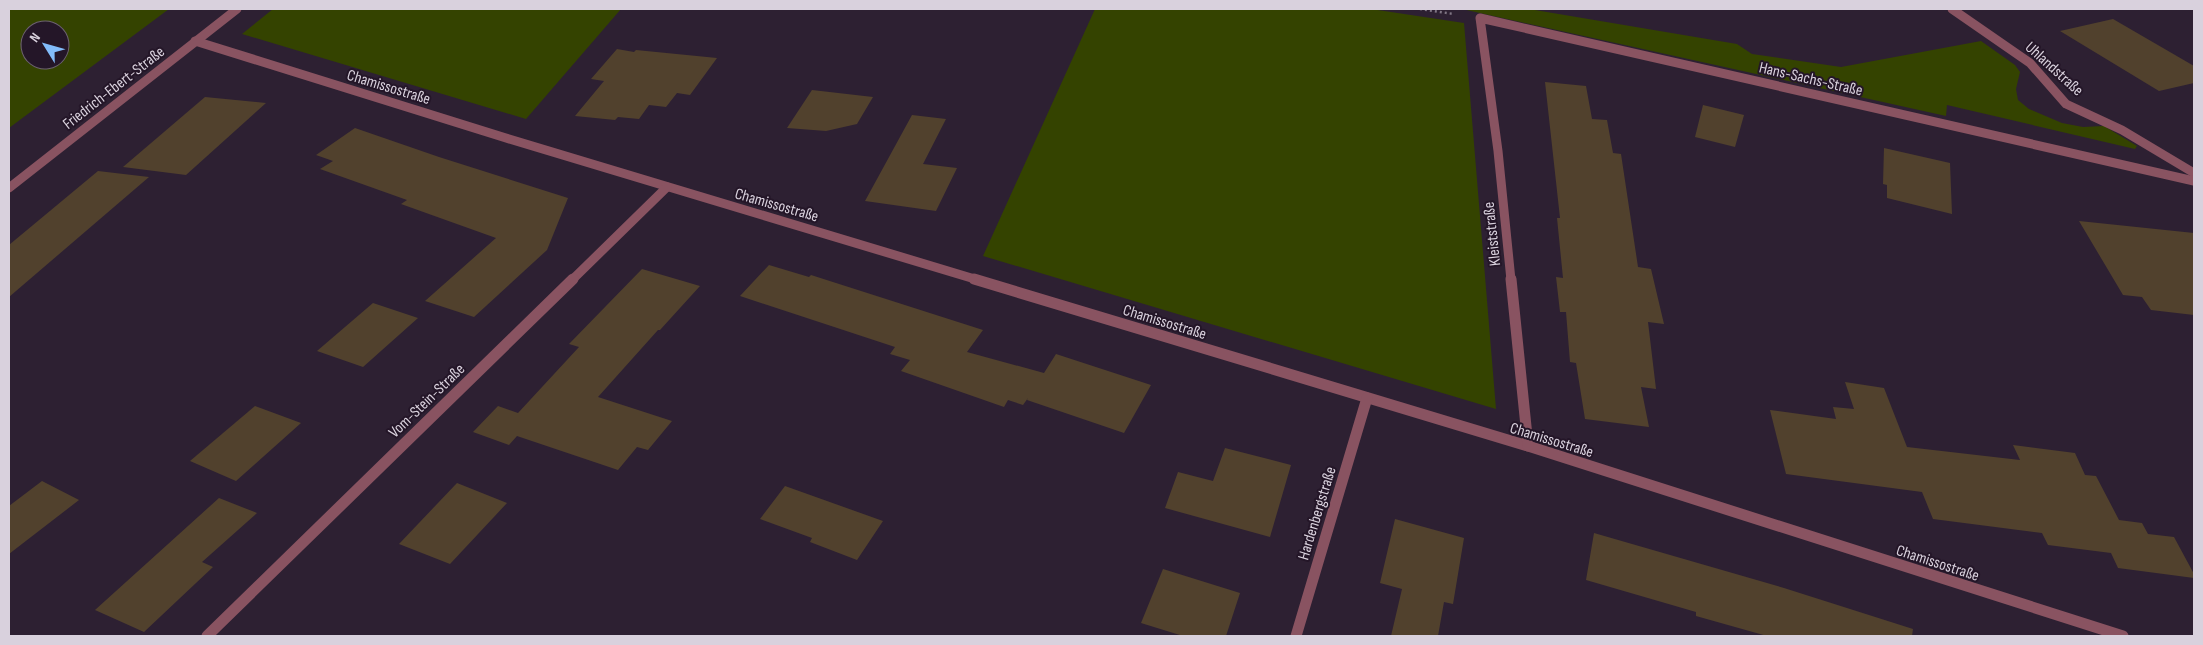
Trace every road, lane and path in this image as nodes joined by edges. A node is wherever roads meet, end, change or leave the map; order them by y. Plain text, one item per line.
1 (237, 9) edge
2 (1420, 9) edge
3 (1952, 9) edge
4 (1480, 18) junction
5 (195, 41) junction
6 (2194, 173) edge
7 (2194, 181) edge
8 (668, 187) junction
9 (9, 188) edge
10 (1367, 398) junction
11 (1528, 446) junction
12 (207, 636) edge
13 (1296, 636) edge
14 (2123, 636) edge

1 - 5 street, Friedrich-Ebert-Straße
2 - 4 path
3 - 6 street, Uhlandstraße
4 - 7 street, Hans-Sachs-Straße
4 - 11 street, Kleiststraße
5 - 8 street, Chamissostraße
5 - 9 street, Friedrich-Ebert-Straße
8 - 10 street, Chamissostraße
8 - 12 street, Vom-Stein-Straße
10 - 11 street, Chamissostraße
10 - 13 street, Hardenbergstraße
11 - 14 street, Chamissostraße

